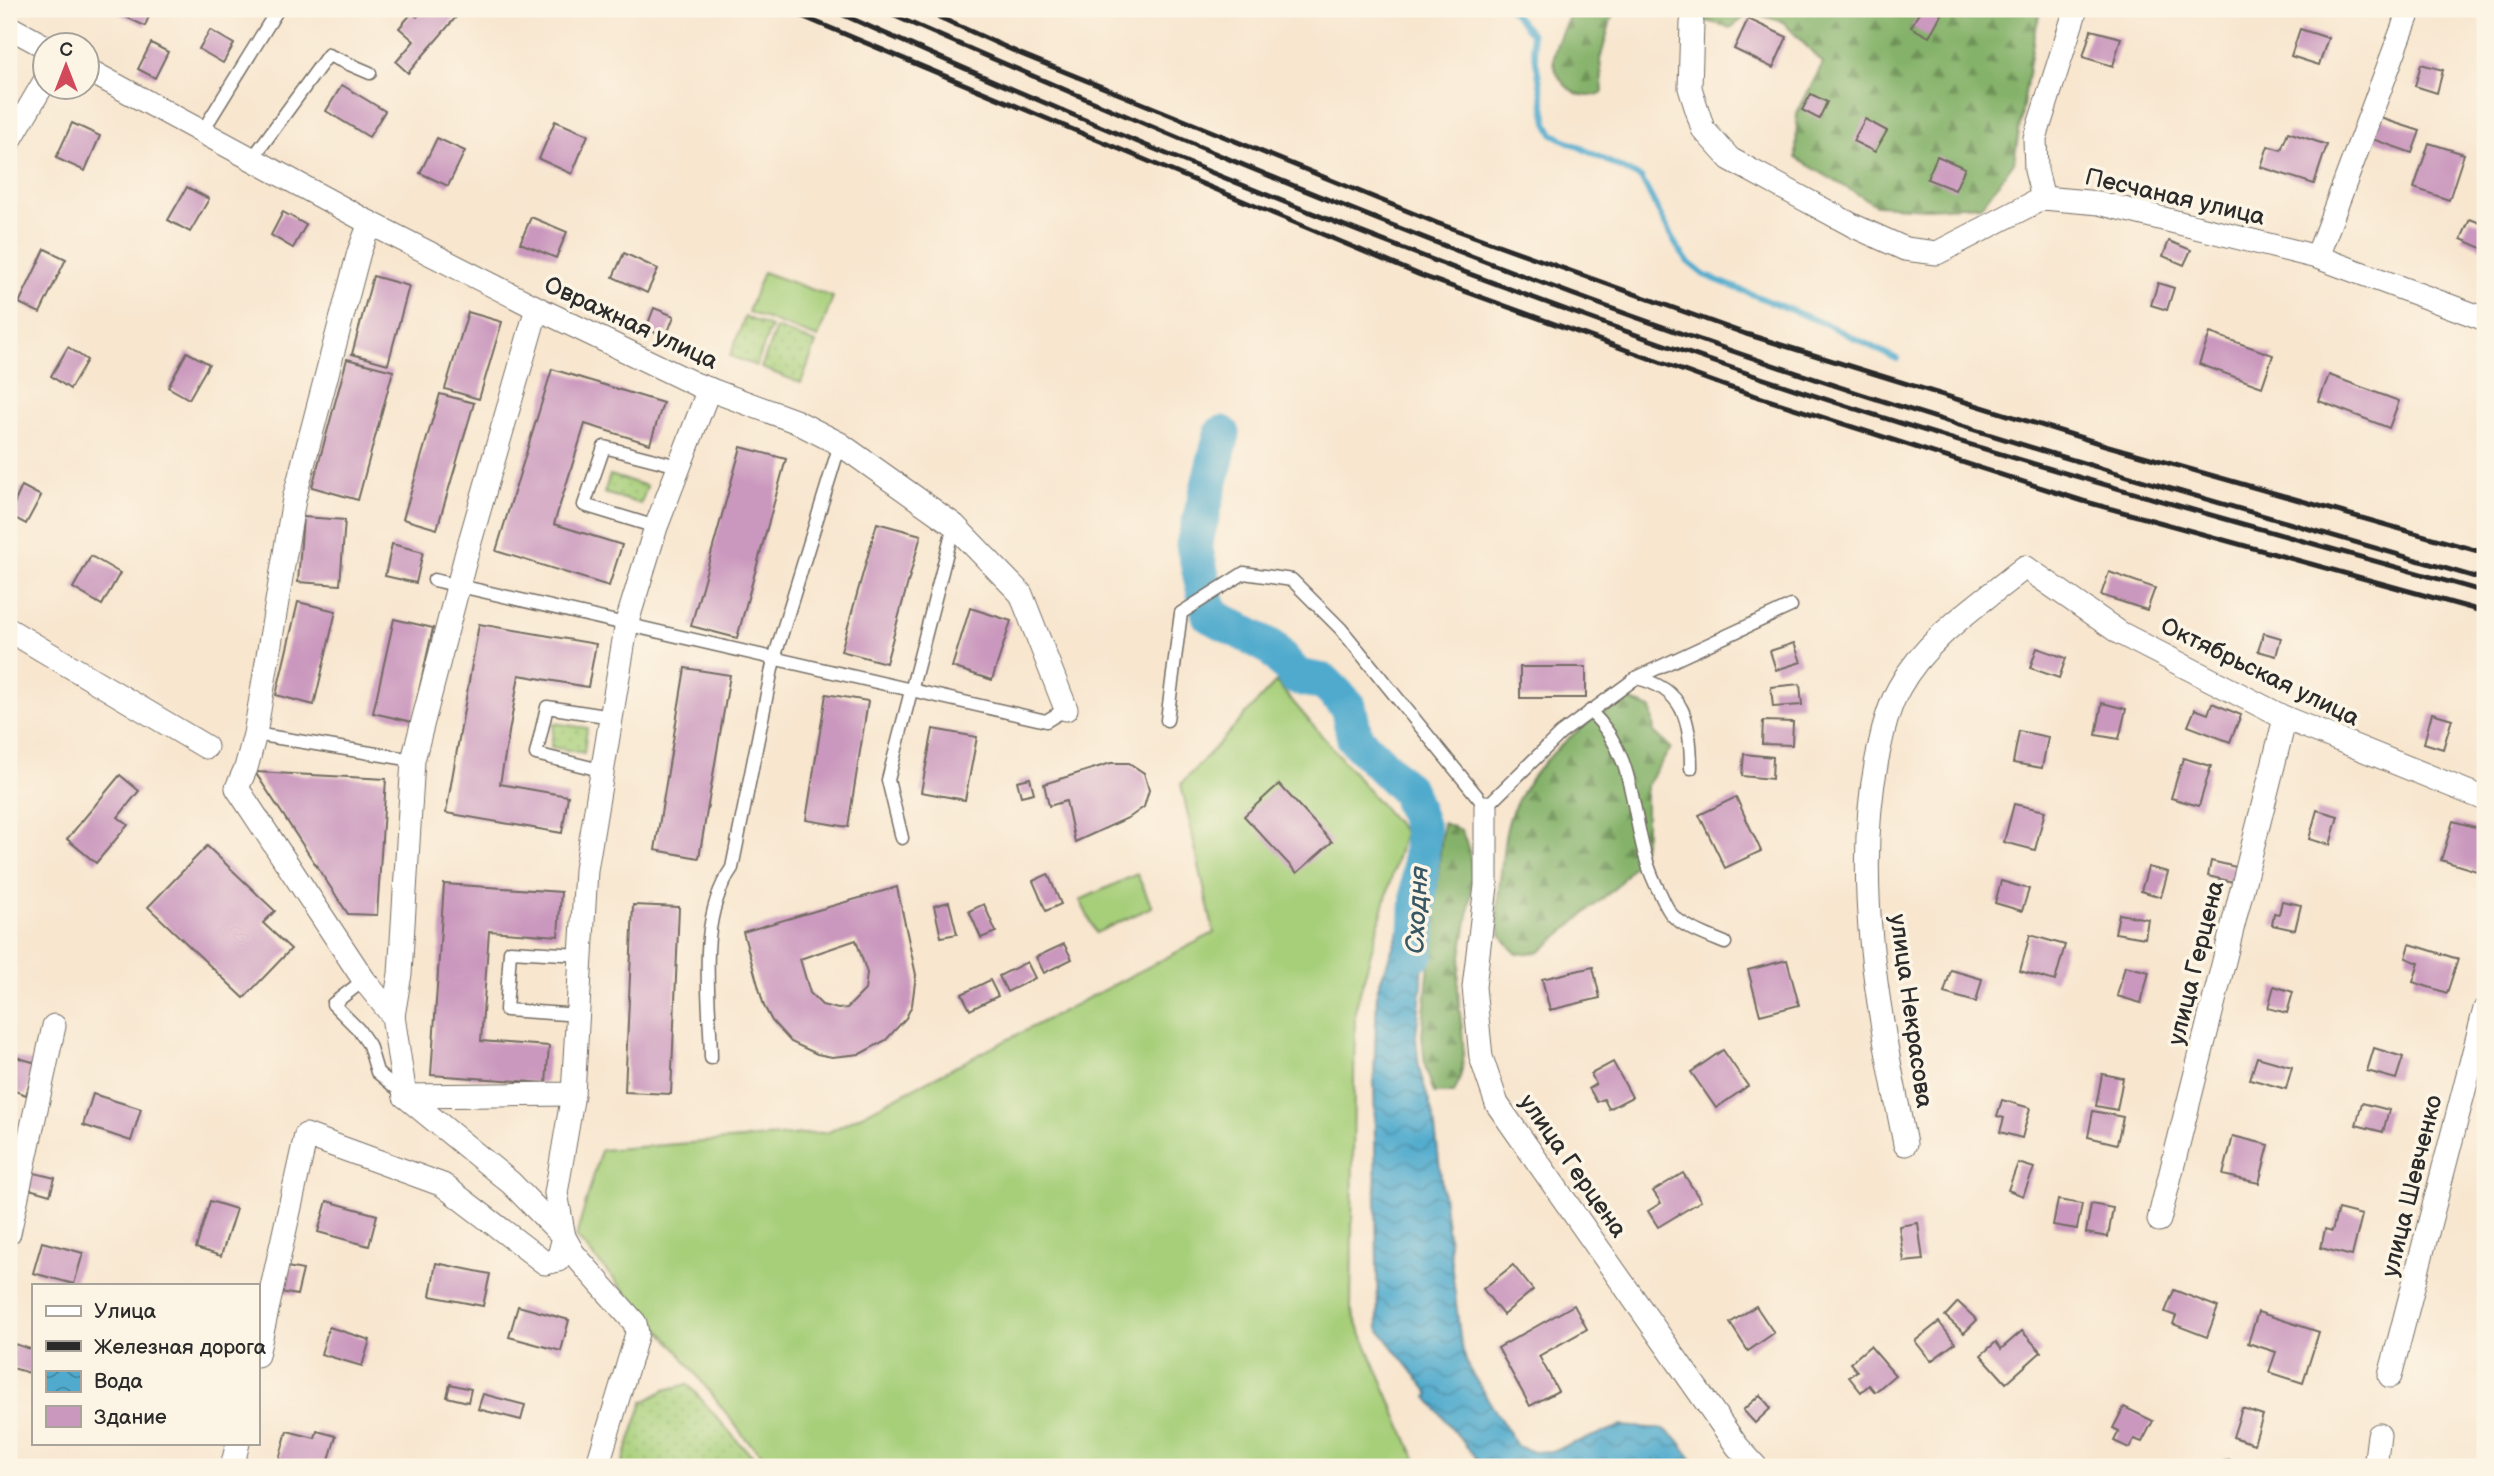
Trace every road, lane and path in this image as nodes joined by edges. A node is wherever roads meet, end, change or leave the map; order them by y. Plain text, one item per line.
1 (278, 9) edge
2 (2076, 9) edge
3 (2410, 9) edge
4 (1692, 23) dead end
5 (9, 27) edge
6 (32, 39) edge
7 (370, 73) dead end
8 (102, 78) edge
9 (32, 102) edge
10 (202, 132) junction
11 (9, 142) edge
12 (252, 159) junction
13 (2043, 198) junction
14 (370, 223) junction
15 (2317, 257) junction
16 (537, 308) junction
17 (2485, 319) edge
18 (709, 389) junction
19 (840, 444) junction
20 (678, 467) junction
21 (954, 525) junction
22 (656, 527) junction
23 (2025, 567) joint
24 (434, 580) dead end
25 (459, 585) junction
26 (1791, 606) dead end
27 (627, 622) junction
28 (9, 630) edge
29 (774, 659) junction
30 (1636, 678) junction
31 (909, 690) junction
32 (1066, 709) joint
33 (1590, 711) junction
34 (612, 718) junction
35 (2284, 719) junction
36 (1167, 720) dead end
37 (254, 734) junction
38 (206, 747) dead end
39 (413, 761) junction
40 (1691, 768) dead end
41 (604, 771) junction
42 (2485, 799) edge
43 (1486, 807) junction
44 (902, 838) dead end
45 (1725, 943) dead end
46 (581, 955) junction
47 (364, 980) junction
48 (2485, 1009) edge
49 (580, 1014) junction
50 (393, 1016) junction
51 (54, 1026) dead end
52 (711, 1058) dead end
53 (573, 1094) junction
54 (405, 1096) junction
55 (1905, 1144) dead end
56 (2159, 1220) dead end
57 (9, 1233) edge
58 (564, 1237) junction
59 (259, 1346) edge
60 (2390, 1376) dead end
61 (2379, 1435) dead end
62 (238, 1444) edge
63 (232, 1467) edge
64 (597, 1467) edge
65 (1756, 1467) edge
66 (2375, 1467) edge

1 - 10 lane
2 - 13 street
3 - 15 street
4 - 13 street
5 - 6 street
7 - 12 lane
8 - 10 street, Овражная улица
9 - 11 street
10 - 12 street, Овражная улица
12 - 14 street, Овражная улица
13 - 15 street, Песчаная улица
14 - 16 street, Овражная улица
14 - 37 street
15 - 17 street, Песчаная улица
16 - 18 street, Овражная улица
16 - 25 street
18 - 19 street, Овражная улица
18 - 20 street
19 - 21 street, Овражная улица
19 - 29 lane
20 - 22 street
20 - 22 lane
21 - 31 lane
21 - 32 street, Овражная улица
22 - 27 street
23 - 35 street, Октябрьская улица
23 - 55 street, улица Некрасова
24 - 25 lane
25 - 27 lane
25 - 39 street
26 - 30 lane
27 - 29 lane
27 - 34 street
28 - 38 street
29 - 31 lane
29 - 52 lane
30 - 33 lane
30 - 40 lane
31 - 32 lane
31 - 44 lane
33 - 43 lane
33 - 45 lane
34 - 41 street
34 - 41 lane
35 - 42 street, Октябрьская улица
35 - 56 street, улица Герцена
36 - 43 lane
37 - 39 lane
37 - 47 street
39 - 50 street
41 - 46 street
43 - 65 street, улица Герцена
46 - 49 street
46 - 49 lane
47 - 50 street
47 - 54 lane
48 - 60 street, улица Шевченко
49 - 53 street
50 - 54 street
51 - 57 street
53 - 54 street
53 - 58 street
54 - 58 street
58 - 59 street
58 - 64 street
61 - 66 street
62 - 63 street

